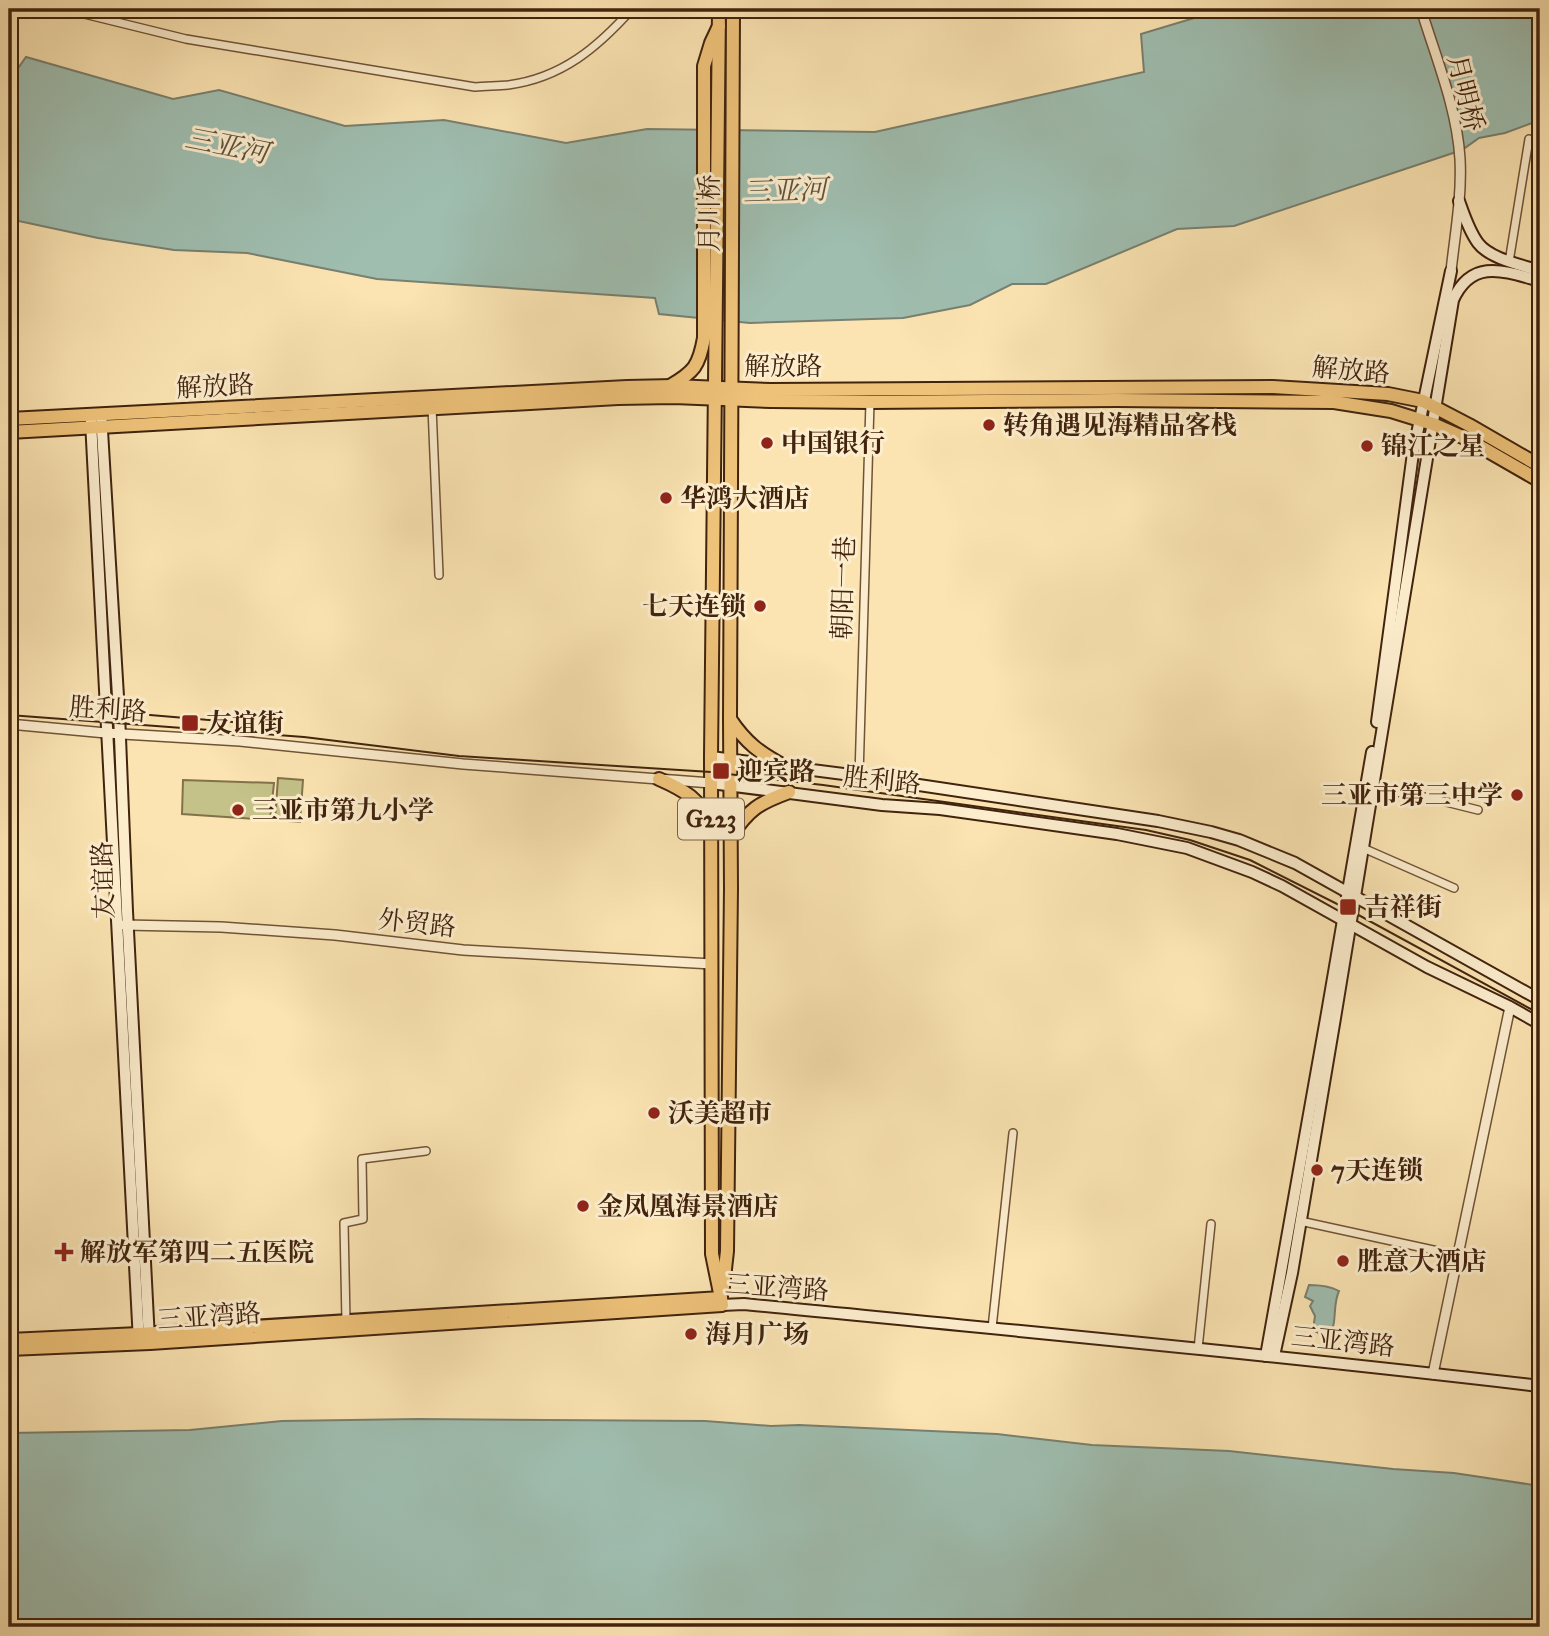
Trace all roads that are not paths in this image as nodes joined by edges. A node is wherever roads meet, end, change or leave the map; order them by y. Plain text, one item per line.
1 (64, 9) edge
2 (632, 9) edge
3 (719, 9) edge
4 (733, 9) edge
5 (1421, 9) edge
6 (719, 25) junction
7 (725, 85) junction
8 (1529, 139) dead end
9 (1459, 201) junction
10 (1509, 262) junction
11 (1451, 271) joint
12 (1540, 271) edge
13 (1540, 281) edge
14 (710, 339) junction
15 (669, 386) junction
16 (714, 393) junction
17 (731, 394) junction
18 (870, 401) junction
19 (1423, 401) junction
20 (432, 408) junction
21 (1436, 408) junction
22 (9, 419) edge
23 (1420, 419) junction
24 (96, 421) junction
25 (1433, 424) junction
26 (9, 432) edge
27 (1540, 466) edge
28 (1540, 481) edge
29 (439, 575) dead end
30 (730, 719) junction
31 (9, 724) edge
32 (106, 733) junction
33 (120, 733) junction
34 (710, 757) junction
35 (730, 760) junction
36 (784, 766) junction
37 (859, 776) junction
38 (659, 779) junction
39 (711, 783) junction
40 (731, 785) junction
41 (1373, 788) junction
42 (789, 792) junction
43 (1478, 810) dead end
44 (711, 831) junction
45 (731, 836) junction
46 (1363, 848) junction
47 (1454, 888) dead end
48 (1351, 894) junction
49 (1347, 922) junction
50 (122, 925) junction
51 (712, 964) junction
52 (1540, 1000) edge
53 (1510, 1007) junction
54 (1540, 1024) edge
55 (1013, 1133) dead end
56 (426, 1152) dead end
57 (1300, 1221) junction
58 (1211, 1224) dead end
59 (1447, 1254) dead end
60 (721, 1301) junction
61 (346, 1321) junction
62 (992, 1328) junction
63 (144, 1339) junction
64 (9, 1340) edge
65 (9, 1349) edge
66 (1198, 1349) junction
67 (1270, 1356) junction
68 (1433, 1374) junction
69 (1540, 1386) edge

1 - 2 street
3 - 6 main road, G223
4 - 7 main road, G223
5 - 9 street, 月明桥
6 - 7 main road, G223
6 - 14 main road
7 - 14 main road, 月川桥 / G223
7 - 17 main road, 月川桥 / G223
8 - 10 street
9 - 10 main road
9 - 11 street, 月明桥
10 - 12 main road
11 - 19 main road
13 - 21 main road
14 - 15 main road
14 - 16 main road, G223
15 - 16 main road, 解放路
15 - 24 main road, 解放路
16 - 17 main road, 解放路
16 - 20 main road, 解放路
16 - 34 main road, G223
17 - 18 main road, 解放路
17 - 19 main road, 解放路
17 - 30 main road, G223
18 - 23 main road, 解放路
18 - 37 street, 朝阳一巷
19 - 21 main road, 解放路
19 - 23 main road
20 - 24 main road, 解放路
20 - 29 street
21 - 25 main road
21 - 27 main road, 解放路
22 - 24 main road, 解放路
23 - 25 main road, 解放路
23 - 48 main road
24 - 26 main road, 解放路
24 - 32 main road, 友谊路
24 - 33 main road, 友谊路
25 - 28 main road, 解放路
25 - 41 main road
30 - 35 main road, G223
30 - 36 main road
31 - 32 street, 胜利路
32 - 33 street, 胜利路
32 - 50 main road, 友谊路
33 - 38 street, 胜利路
33 - 50 main road, 友谊路
34 - 35 main road, 胜利路
34 - 39 main road, G223
35 - 36 main road, 胜利路
35 - 40 main road, G223
36 - 37 main road, 胜利路
37 - 48 main road, 胜利路
38 - 39 street, 胜利路
38 - 44 main road
39 - 40 main road, 胜利路
39 - 44 main road, G223
40 - 42 main road, 胜利路
40 - 45 main road, G223
41 - 43 street
41 - 46 main road
42 - 45 main road
42 - 49 main road, 胜利路
44 - 51 main road, G223
45 - 60 main road, G223
46 - 47 street
46 - 48 main road
48 - 49 main road
48 - 52 main road, 胜利路
49 - 53 main road, 胜利路
49 - 57 main road
49 - 67 main road
50 - 51 street, 外贸路
50 - 63 main road, 友谊路
51 - 60 main road, G223
53 - 54 main road, 胜利路
53 - 68 street
55 - 62 street
56 - 61 street
57 - 59 street
57 - 67 main road
58 - 66 street
60 - 61 main road, 三亚湾路
60 - 62 main road, 三亚湾路
60 - 63 main road, 三亚湾路
61 - 63 main road, 三亚湾路
62 - 66 main road, 三亚湾路
63 - 64 main road, 三亚湾路
63 - 65 main road, 三亚湾路
66 - 67 main road, 三亚湾路
67 - 68 main road, 三亚湾路
68 - 69 main road, 三亚湾路

